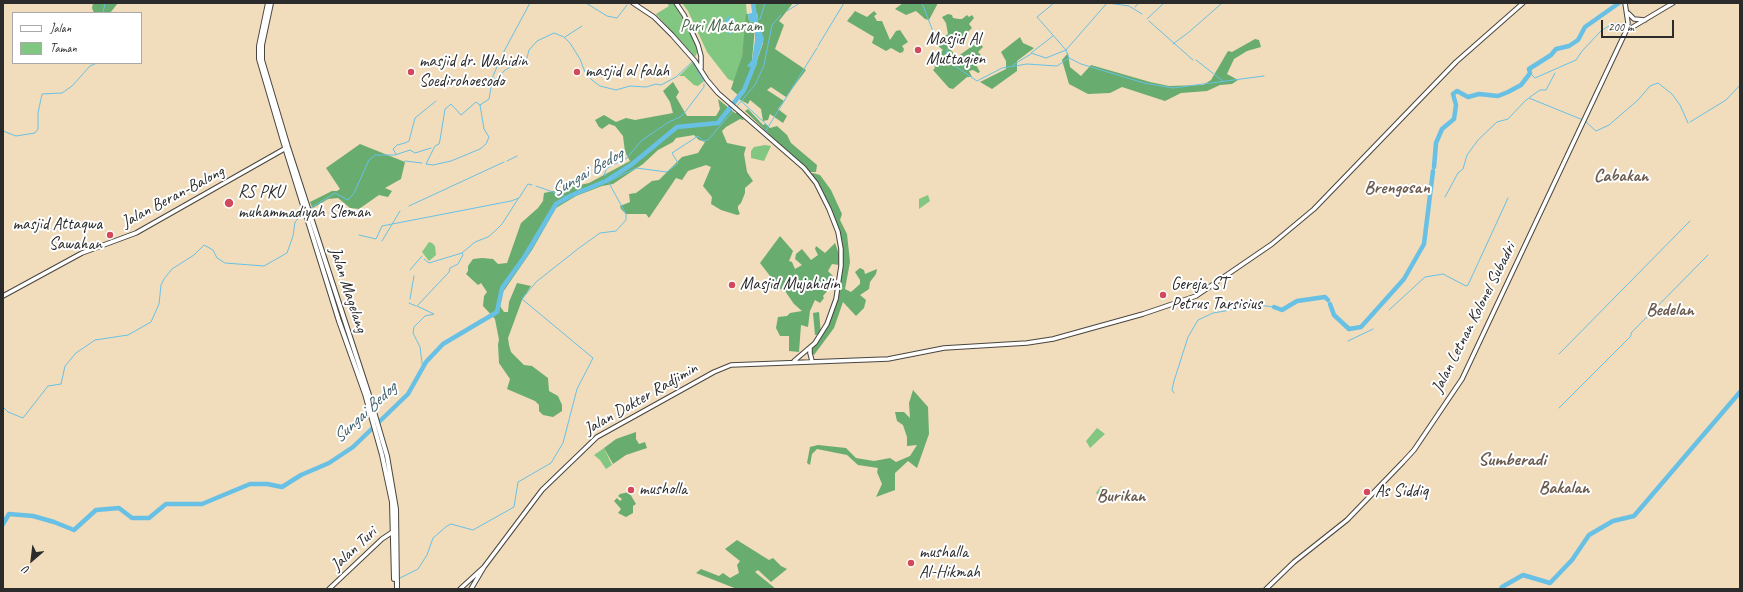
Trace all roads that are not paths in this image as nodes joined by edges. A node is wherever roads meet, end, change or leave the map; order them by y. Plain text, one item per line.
1 (268, 3) edge
2 (271, 3) edge
3 (633, 3) edge
4 (676, 3) edge
5 (1523, 3) edge
6 (1625, 3) edge
7 (1673, 3) edge
8 (1627, 12) junction
9 (1648, 19) junction
10 (1626, 31) junction
11 (700, 68) junction
12 (286, 148) junction
13 (3, 296) edge
14 (810, 348) junction
15 (794, 361) junction
16 (812, 361) junction
17 (395, 531) junction
18 (484, 567) junction
19 (329, 589) edge
20 (396, 589) edge
21 (460, 589) edge
22 (471, 589) edge
23 (1266, 589) edge

1 - 12 highway, Jalan Magelang
2 - 12 highway, Jalan Magelang
3 - 11 main road
4 - 11 main road
5 - 16 main road, Jalan Dokter Radjimin
6 - 8 main road
7 - 9 main road
8 - 9 main road
8 - 10 main road
9 - 10 main road
10 - 23 main road, Jalan Letnan Kolonel Subadri
11 - 14 main road
12 - 13 main road, Jalan Beran-Balong
12 - 17 highway, Jalan Magelang
14 - 15 main road
14 - 16 main road
15 - 16 main road, Jalan Dokter Radjimin
15 - 18 main road, Jalan Dokter Radjimin
17 - 19 main road, Jalan Turi
17 - 20 highway, Jalan Magelang
18 - 21 main road, Jalan Dokter Radjimin
18 - 22 main road, Jalan Dokter Radjimin

